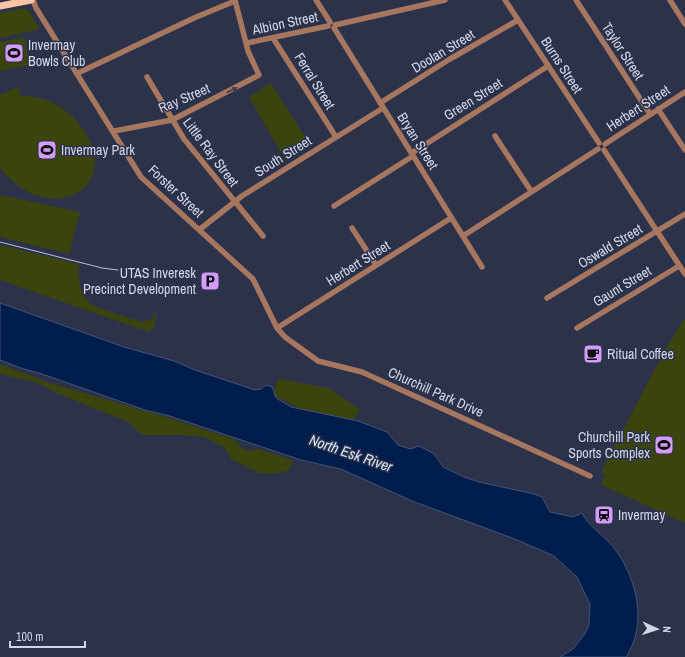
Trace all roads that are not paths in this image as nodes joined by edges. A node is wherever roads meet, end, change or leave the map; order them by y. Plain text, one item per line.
1 (32, 0) edge
2 (316, 0) edge
3 (445, 0) edge
4 (505, 0) edge
5 (576, 0) edge
6 (670, 0) edge
7 (235, 1) edge
8 (0, 6) edge
9 (518, 20) junction
10 (685, 24) edge
11 (332, 25) junction
12 (273, 38) junction
13 (247, 43) junction
14 (548, 66) junction
15 (78, 73) junction
16 (147, 77) dead end
17 (685, 92) edge
18 (382, 105) junction
19 (658, 109) junction
20 (650, 114) junction
21 (172, 120) junction
22 (114, 131) junction
23 (496, 136) dead end
24 (336, 137) junction
25 (601, 146) junction
26 (685, 150) edge
27 (412, 154) junction
28 (531, 191) junction
29 (235, 202) junction
30 (334, 206) dead end
31 (685, 214) edge
32 (451, 218) junction
33 (352, 228) dead end
34 (199, 230) junction
35 (657, 231) junction
36 (263, 236) dead end
37 (462, 236) junction
38 (376, 266) junction
39 (680, 266) junction
40 (482, 267) dead end
41 (685, 274) edge
42 (546, 298) dead end
43 (277, 328) junction
44 (577, 328) dead end
45 (590, 476) dead end

1 - 8 main road
1 - 15 street, Forster Street
2 - 11 street, Bryan Street
3 - 11 street, Albion Street
4 - 9 street, Burns Street
5 - 20 street, Taylor Street
6 - 10 street
7 - 13 street
7 - 15 street
9 - 14 street, Burns Street
9 - 18 street, Doolan Street
11 - 12 street, Albion Street
11 - 18 street, Bryan Street
12 - 13 street, Albion Street
12 - 24 street, Ferral Street
21 -> 13 street, Ray Street
14 - 25 street, Burns Street
14 - 27 street, Green Street
15 - 22 street, Forster Street
16 - 21 street, Little Ray Street
17 - 19 street, Herbert Street
18 - 24 street, South Street
18 - 27 street, Bryan Street
19 - 20 street, Herbert Street
19 - 26 street
20 - 25 street, Herbert Street
21 - 22 street, Ray Street
21 - 29 street, Little Ray Street
22 - 34 street, Forster Street
23 - 28 street
24 - 29 street, South Street
25 - 28 street, Herbert Street
25 - 35 street, Burns Street
27 - 30 street, Green Street
27 - 32 street, Bryan Street
28 - 37 street, Herbert Street
29 - 34 street, South Street
29 - 36 street, Little Ray Street
31 - 35 street, Oswald Street
32 - 37 street, Bryan Street
32 - 38 street, Herbert Street
33 - 38 street
34 - 43 street, Forster Street
35 - 39 street, Burns Street
35 - 42 street, Oswald Street
37 - 40 street, Bryan Street
38 - 43 street, Herbert Street
39 - 41 street, Burns Street
39 - 44 street, Gaunt Street
43 - 45 street, Churchill Park Drive

